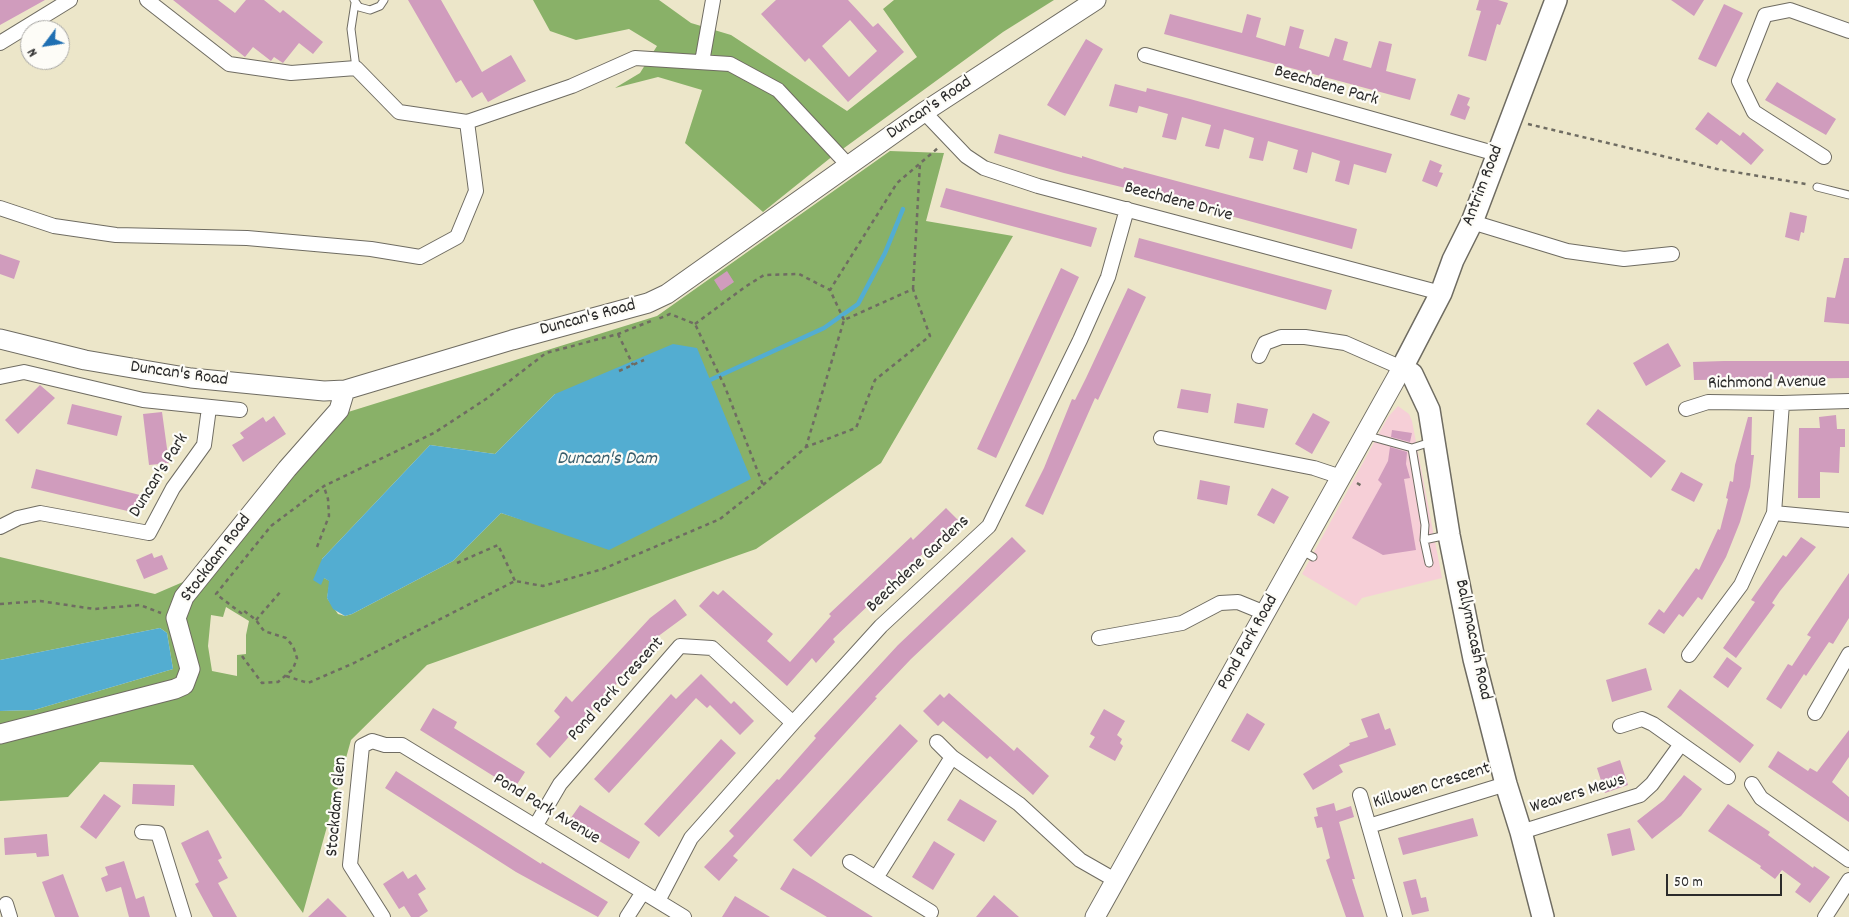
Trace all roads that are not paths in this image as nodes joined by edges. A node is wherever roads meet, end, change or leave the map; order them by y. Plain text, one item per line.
1 (70, 0) edge
2 (147, 0) edge
3 (384, 0) edge
4 (722, 0) edge
5 (1096, 0) edge
6 (1556, 0) edge
7 (355, 1) edge
8 (712, 6) edge
9 (1849, 31) edge
10 (0, 43) edge
11 (1145, 55) dead end
12 (702, 62) junction
13 (356, 68) junction
14 (924, 112) junction
15 (467, 122) junction
16 (1497, 154) junction
17 (1824, 157) dead end
18 (848, 165) junction
19 (1817, 187) road end
20 (1849, 196) edge
21 (0, 208) edge
22 (1127, 209) junction
23 (1472, 222) junction
24 (1672, 254) dead end
25 (1441, 294) junction
26 (0, 339) edge
27 (1259, 356) dead end
28 (1402, 368) junction
29 (0, 377) edge
30 (345, 390) junction
31 (1849, 401) edge
32 (1782, 403) junction
33 (209, 408) junction
34 (1686, 409) dead end
35 (240, 410) dead end
36 (1365, 435) junction
37 (1161, 438) dead end
38 (1434, 441) junction
39 (1412, 448) junction
40 (1341, 477) junction
41 (1774, 513) junction
42 (1849, 520) edge
43 (0, 528) edge
44 (1449, 535) junction
45 (1424, 540) junction
46 (1429, 563) dead end
47 (1265, 613) junction
48 (1099, 638) dead end
49 (1849, 654) edge
50 (1690, 655) dead end
51 (1815, 713) dead end
52 (793, 723) junction
53 (1620, 726) dead end
54 (0, 734) edge
55 (937, 742) dead end
56 (1681, 744) junction
57 (385, 745) joint
58 (952, 757) junction
59 (1728, 777) dead end
60 (1506, 784) junction
61 (1752, 784) dead end
62 (1360, 795) dead end
63 (536, 825) junction
64 (1369, 826) junction
65 (142, 832) dead end
66 (1521, 832) junction
67 (1849, 860) edge
68 (850, 862) dead end
69 (876, 878) junction
70 (1115, 880) junction
71 (1849, 880) edge
72 (643, 892) junction
73 (658, 901) junction
74 (931, 912) dead end
75 (1101, 915) edge
76 (184, 917) edge
77 (383, 917) edge
78 (627, 917) edge
79 (684, 917) edge
80 (1395, 917) edge
81 (1543, 917) edge
82 (1825, 917) edge

1 - 10 street
2 - 13 street
3 - 7 lane
4 - 8 lane
5 - 14 street, Duncan's Road
6 - 16 main road, Antrim Road
7 - 13 lane
8 - 12 street
9 - 17 street
11 - 16 street, Beechdene Park
12 - 15 street
12 - 18 street
13 - 15 street
14 - 18 street, Duncan's Road
14 - 22 street, Beechdene Drive
15 - 21 street
16 - 23 main road, Antrim Road
18 - 30 street, Duncan's Road
19 - 20 lane
22 - 25 street, Beechdene Drive
22 - 52 street, Beechdene Gardens
23 - 24 street
23 - 25 main road, Antrim Road
25 - 28 main road, Antrim Road
26 - 30 street, Duncan's Road
27 - 28 street
28 - 36 street, Pond Park Road
28 - 38 main road, Ballymacash Road
29 - 33 street, Duncan's Park
30 - 54 street, Stockdam Road
31 - 32 street, Richmond Avenue
32 - 34 street, Richmond Avenue
32 - 41 street
33 - 35 street, Duncan's Park
33 - 43 street, Duncan's Park
36 - 39 lane
36 - 40 street, Pond Park Road
37 - 40 street
38 - 39 lane
38 - 44 main road, Ballymacash Road
39 - 45 lane
40 - 47 street, Pond Park Road
41 - 42 street
41 - 50 street
44 - 45 lane
44 - 60 main road, Ballymacash Road
45 - 46 lane
47 - 48 street
47 - 70 street, Pond Park Road
49 - 51 street
52 - 63 street, Pond Park Crescent
52 - 73 street, Beechdene Gardens
53 - 56 street
55 - 58 street
56 - 59 street
56 - 66 street, Weavers Mews
57 - 63 street, Pond Park Avenue
57 - 77 street, Stockdam Glen
58 - 69 street
58 - 70 street
60 - 64 street, Killowen Crescent
60 - 66 main road, Ballymacash Road
61 - 67 street
62 - 64 street, Killowen Crescent
63 - 72 street, Pond Park Avenue
64 - 80 street, Killowen Crescent
65 - 76 street
66 - 81 main road, Ballymacash Road
68 - 69 street
69 - 74 street
70 - 75 street, Pond Park Road
71 - 82 street
72 - 73 street, Pond Park Avenue
72 - 78 street
73 - 79 street, Pond Park Avenue

